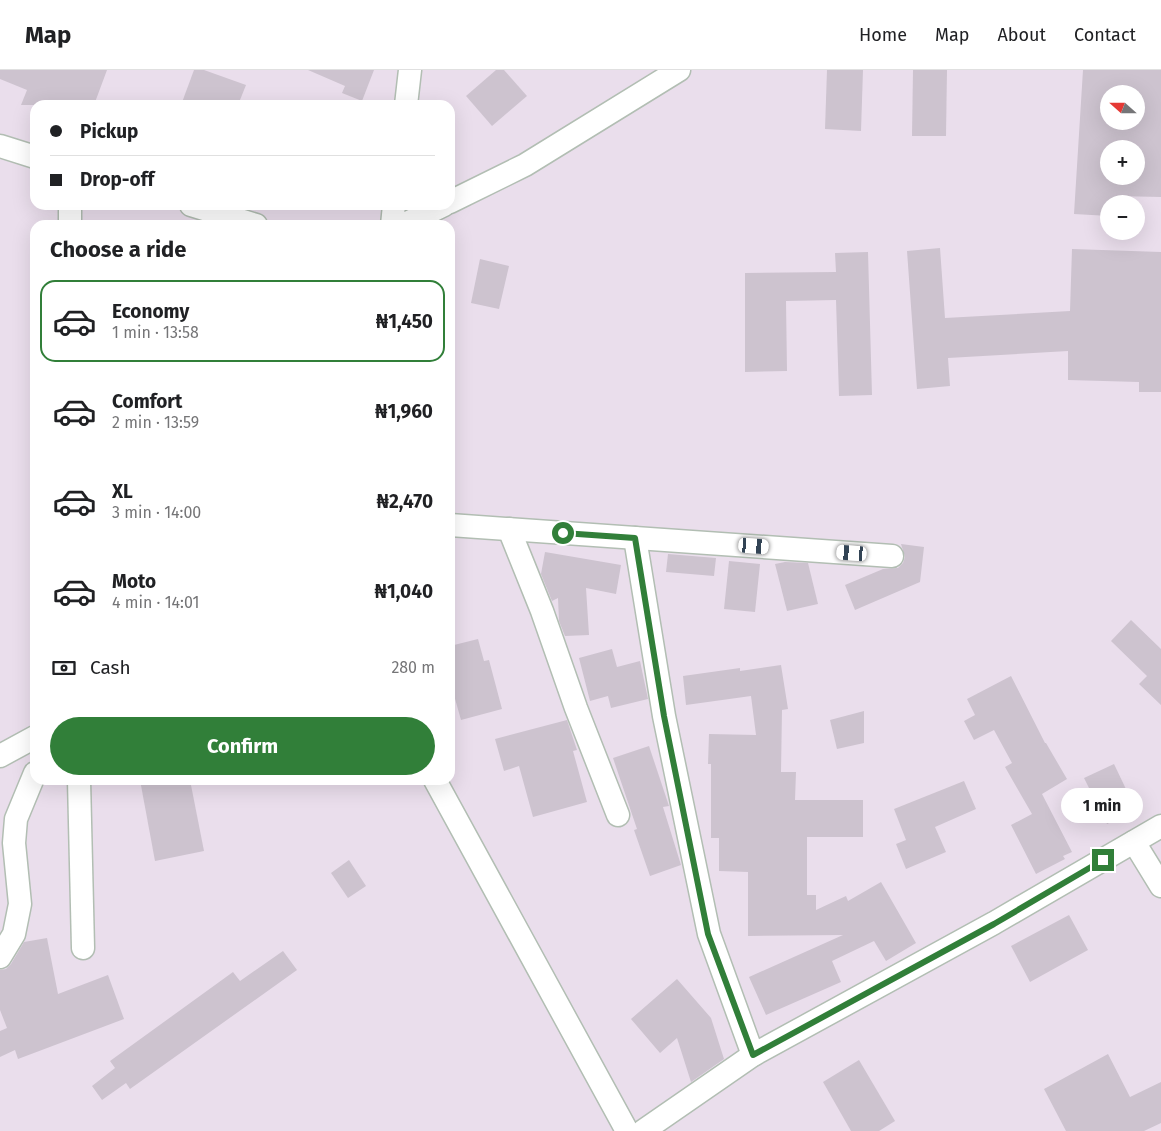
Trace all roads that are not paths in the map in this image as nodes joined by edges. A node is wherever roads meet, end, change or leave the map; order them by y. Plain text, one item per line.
1 (410, 70) edge
2 (679, 70) edge
3 (407, 100) edge
4 (0, 146) edge
5 (30, 155) edge
6 (455, 200) edge
7 (207, 210) edge
8 (434, 210) edge
9 (240, 220) edge
10 (413, 220) edge
11 (455, 525) edge
12 (509, 529) junction
13 (635, 538) junction
14 (892, 556) dead end
15 (30, 741) edge
16 (0, 756) edge
17 (30, 785) edge
18 (79, 785) edge
19 (438, 785) edge
20 (618, 815) dead end
21 (1161, 826) edge
22 (1134, 842) junction
23 (1161, 886) edge
24 (83, 948) dead end
25 (0, 957) edge
26 (753, 1055) junction
27 (628, 1131) edge
28 (643, 1131) edge

1 - 3 street
2 - 6 street
4 - 5 street
7 - 9 street
8 - 10 street
11 - 12 street
12 - 13 street
12 - 20 street
13 - 14 street
13 - 26 street
15 - 16 street
17 - 25 street
18 - 24 street
19 - 27 street
21 - 22 street
22 - 23 street
22 - 26 street
26 - 28 street

